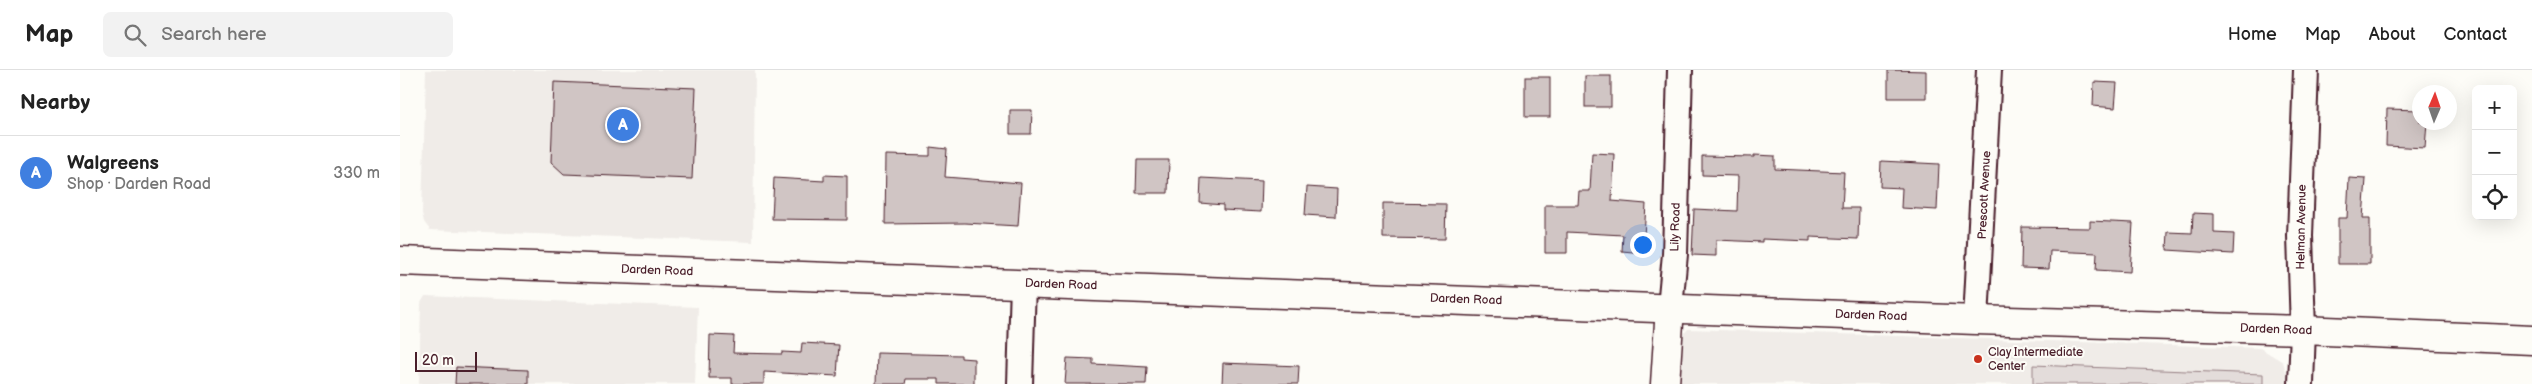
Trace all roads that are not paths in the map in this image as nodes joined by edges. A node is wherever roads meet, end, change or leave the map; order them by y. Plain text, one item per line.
1 (1680, 70) edge
2 (1989, 70) edge
3 (2306, 70) edge
4 (400, 261) edge
5 (1023, 283) junction
6 (1670, 306) junction
7 (1976, 320) junction
8 (2303, 330) junction
9 (2532, 340) edge
10 (1020, 384) edge
11 (1665, 384) edge
12 (2301, 384) edge

1 - 6 street, Lily Road
2 - 7 street, Prescott Avenue
3 - 8 street, Helman Avenue
4 - 5 street, Darden Road
5 - 6 street, Darden Road
5 - 10 street
6 - 7 street, Darden Road
6 - 11 street, Lily Road
7 - 8 street, Darden Road
8 - 9 street, Darden Road
8 - 12 street, Helman Avenue

